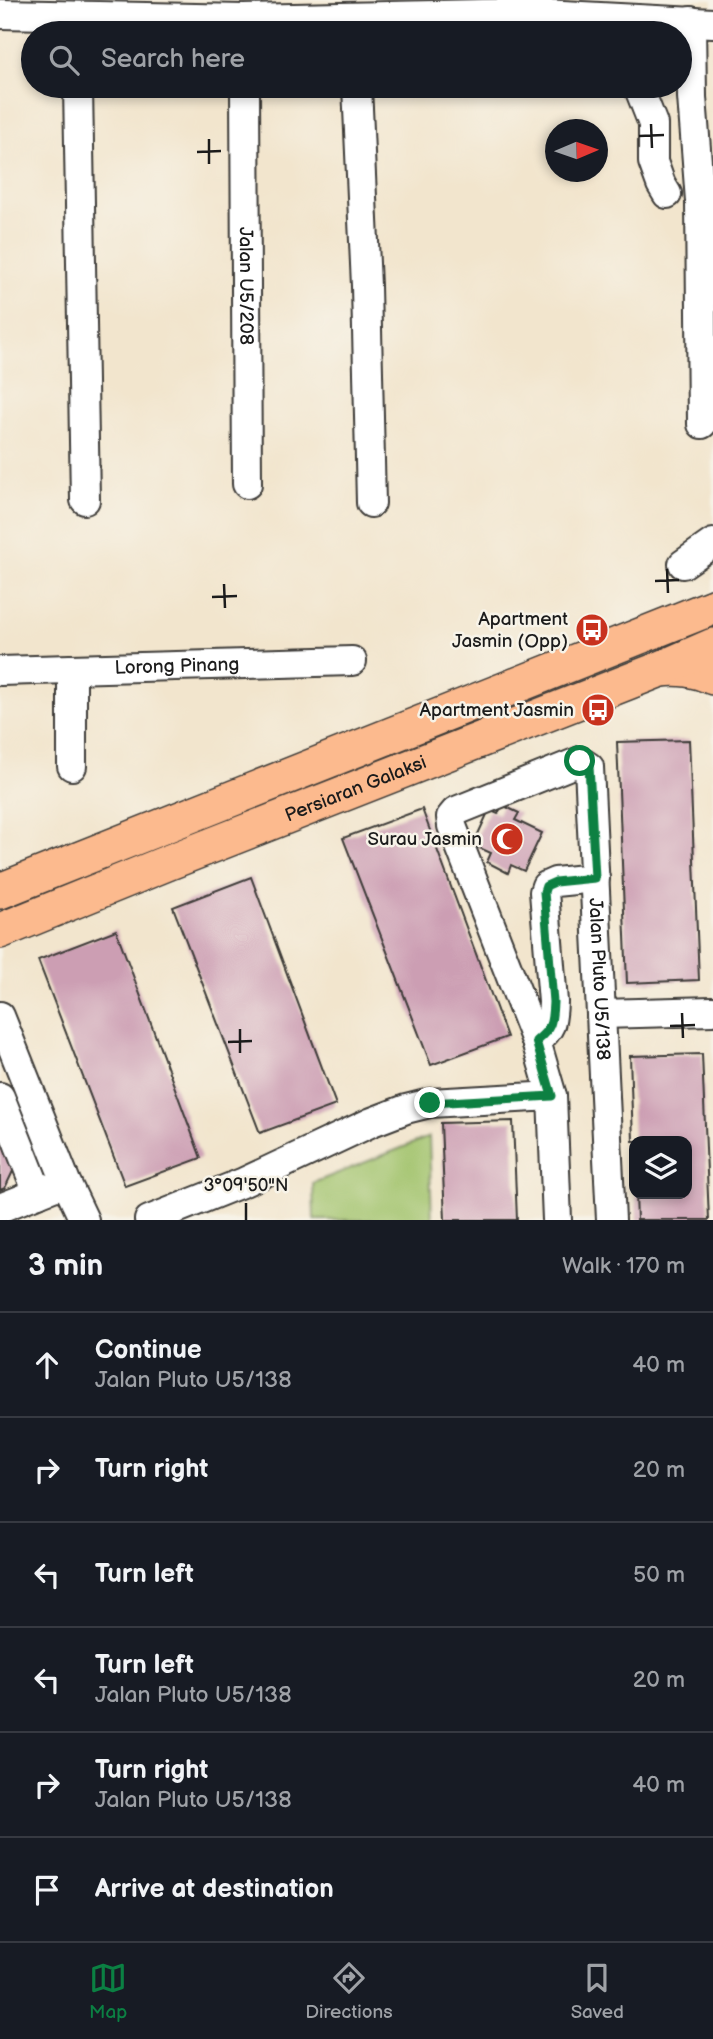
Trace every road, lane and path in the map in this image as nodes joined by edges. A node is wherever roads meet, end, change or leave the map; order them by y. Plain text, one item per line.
1 (452, 7) edge
2 (106, 8) edge
3 (290, 9) edge
4 (0, 14) edge
5 (635, 17) edge
6 (54, 21) edge
7 (82, 21) edge
8 (206, 21) edge
9 (258, 21) edge
10 (339, 21) edge
11 (377, 21) edge
12 (689, 21) edge
13 (702, 22) edge
14 (78, 98) edge
15 (245, 98) edge
16 (358, 98) edge
17 (643, 98) edge
18 (667, 194) dead end
19 (702, 424) dead end
20 (247, 484) dead end
21 (85, 500) dead end
22 (371, 503) dead end
23 (713, 543) edge
24 (683, 564) dead end
25 (713, 607) edge
26 (713, 622) edge
27 (652, 633) junction
28 (713, 646) edge
29 (352, 661) dead end
30 (72, 669) junction
31 (657, 670) junction
32 (0, 671) edge
33 (713, 677) edge
34 (72, 766) dead end
35 (595, 878) junction
36 (0, 891) edge
37 (0, 931) edge
38 (713, 1011) edge
39 (601, 1014) junction
40 (0, 1016) edge
41 (536, 1041) junction
42 (552, 1096) junction
43 (1, 1102) edge
44 (66, 1182) junction
45 (38, 1193) junction
46 (0, 1208) edge
47 (84, 1220) edge
48 (149, 1220) edge
49 (558, 1220) edge
50 (611, 1220) edge

1 - 5 street
1 - 11 street
2 - 7 street
2 - 8 street
3 - 9 street
3 - 10 street
4 - 6 street
5 - 12 street
13 - 19 street
14 - 21 street
15 - 20 street, Jalan U5/208
16 - 22 street
17 - 18 street
23 - 24 street
25 - 27 main road, Persiaran Galaksi
26 - 27 main road
27 - 36 main road, Persiaran Galaksi
28 - 31 main road, Persiaran Galaksi
29 - 30 street, Lorong Pinang
30 - 32 street, Lorong Pinang
30 - 34 street
31 - 33 main road
31 - 37 main road, Persiaran Galaksi
35 - 39 street, Jalan Pluto U5/138
35 - 41 street
35 - 41 street, Jalan Pluto U5/138
38 - 39 street
39 - 50 street, Jalan Pluto U5/138
40 - 44 street
41 - 42 street, Jalan Pluto U5/138
42 - 48 street
42 - 49 street, Jalan Pluto U5/138
43 - 45 street
44 - 45 street
44 - 47 street
45 - 46 street

